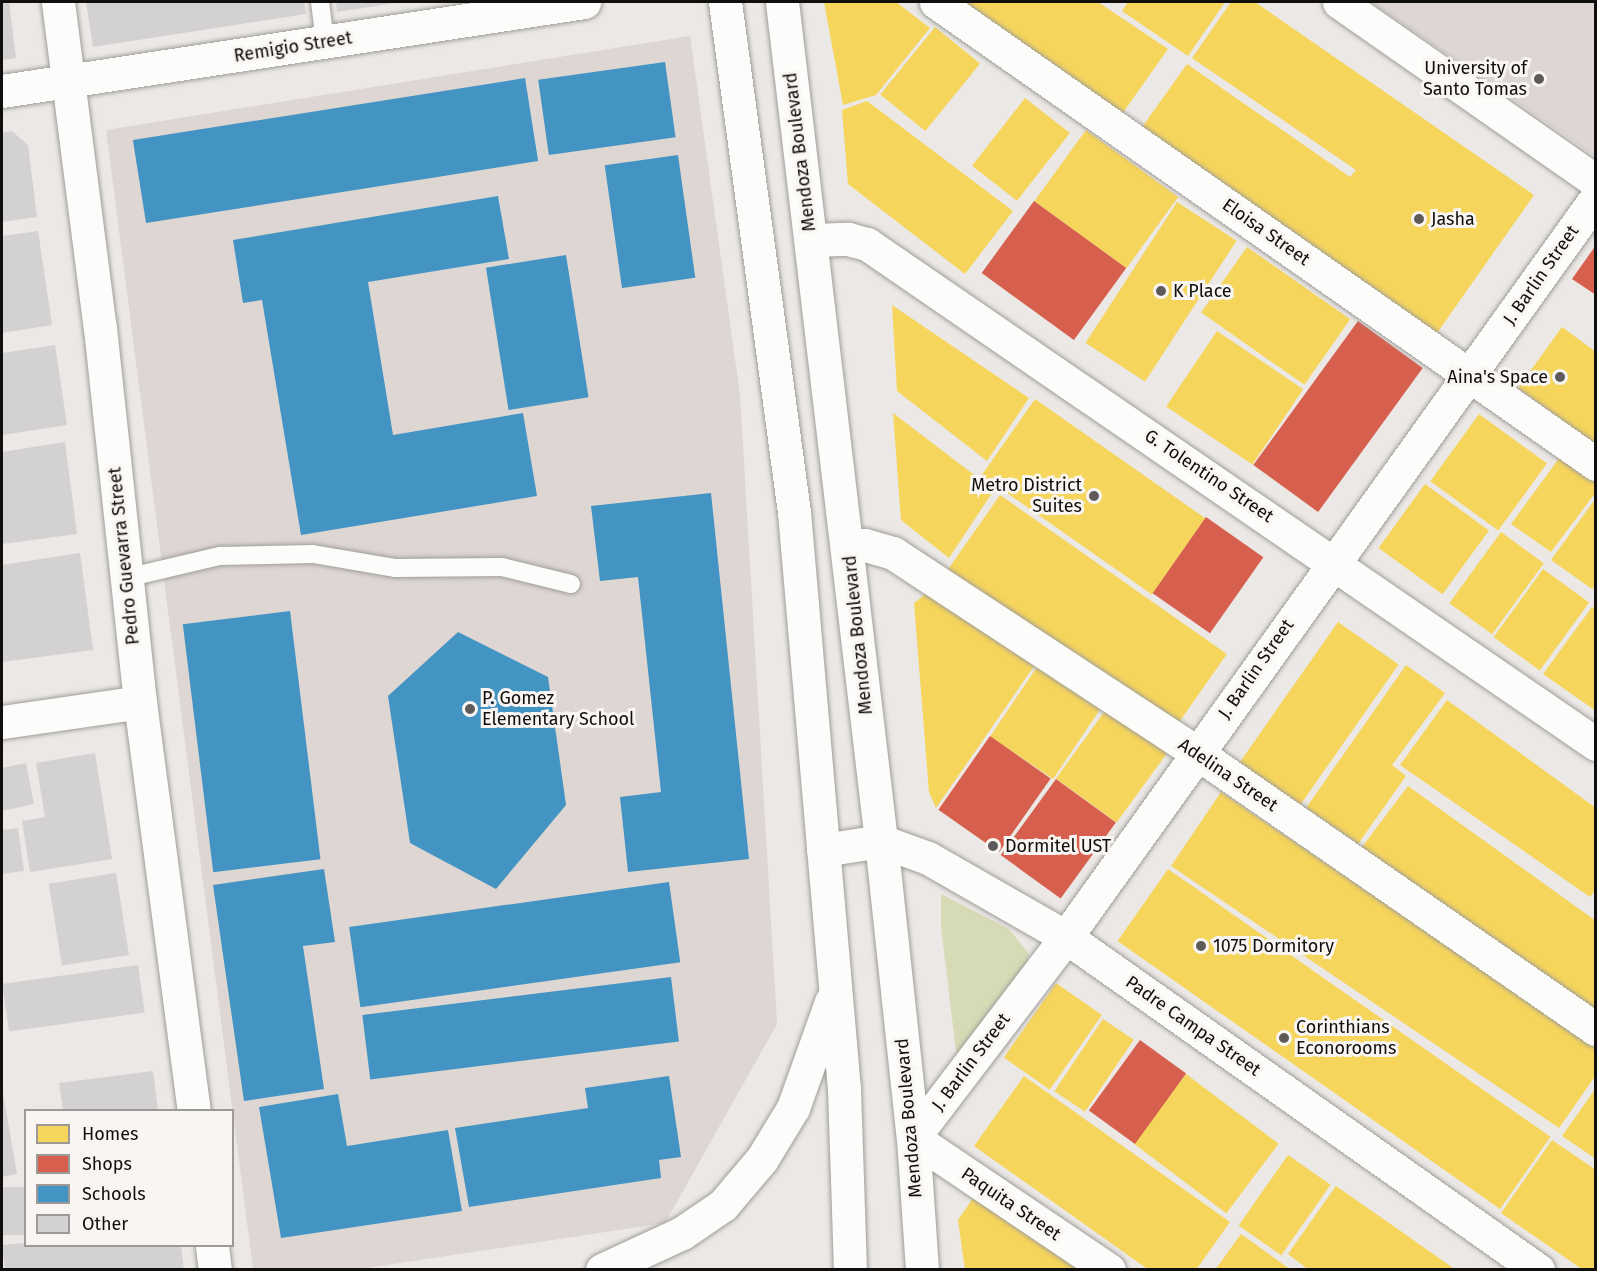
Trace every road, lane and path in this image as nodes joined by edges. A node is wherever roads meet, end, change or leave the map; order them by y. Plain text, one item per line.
1 (58, 2) edge
2 (320, 2) edge
3 (584, 2) edge
4 (724, 2) edge
5 (782, 2) edge
6 (936, 2) edge
7 (1339, 2) edge
8 (326, 42) junction
9 (68, 81) junction
10 (2, 91) edge
11 (1596, 181) edge
12 (1596, 198) edge
13 (811, 240) junction
14 (1471, 375) junction
15 (1596, 464) edge
16 (848, 547) junction
17 (1332, 560) junction
18 (126, 578) junction
19 (571, 584) dead end
20 (140, 702) junction
21 (2, 722) edge
22 (1596, 744) edge
23 (1197, 753) junction
24 (881, 841) junction
25 (823, 850) junction
26 (1066, 937) junction
27 (835, 992) junction
28 (1596, 1029) edge
29 (194, 1109) edge
30 (914, 1138) junction
31 (212, 1247) edge
32 (215, 1269) edge
33 (602, 1269) edge
34 (850, 1269) edge
35 (922, 1269) edge
36 (1109, 1269) edge
37 (1538, 1269) edge

1 - 9 street, Pedro Guevarra Street
2 - 8 lane
3 - 8 street, Remigio Street
4 - 25 street
5 - 13 street, Mendoza Boulevard
6 - 14 street, Eloisa Street
7 - 11 street
8 - 9 street, Remigio Street
9 - 10 street, Remigio Street
9 - 18 street, Pedro Guevarra Street
12 - 14 street, J. Barlin Street
13 - 16 street, Mendoza Boulevard
13 - 17 street, G. Tolentino Street
14 - 15 street, Eloisa Street
14 - 17 street, J. Barlin Street
16 - 23 street, Adelina Street
16 - 24 street, Mendoza Boulevard
17 - 22 street, G. Tolentino Street
17 - 23 street, J. Barlin Street
18 - 19 lane
18 - 20 street, Pedro Guevarra Street
20 - 21 street
20 - 29 street, Pedro Guevarra Street
23 - 26 street, J. Barlin Street
23 - 28 street, Adelina Street
24 - 25 street, Padre Campa Street
24 - 26 street, Padre Campa Street
24 - 30 street, Mendoza Boulevard
25 - 27 street
26 - 30 street, J. Barlin Street
26 - 37 street, Padre Campa Street
27 - 33 street
27 - 34 street
30 - 35 street, Mendoza Boulevard
30 - 36 street, Paquita Street
31 - 32 street

